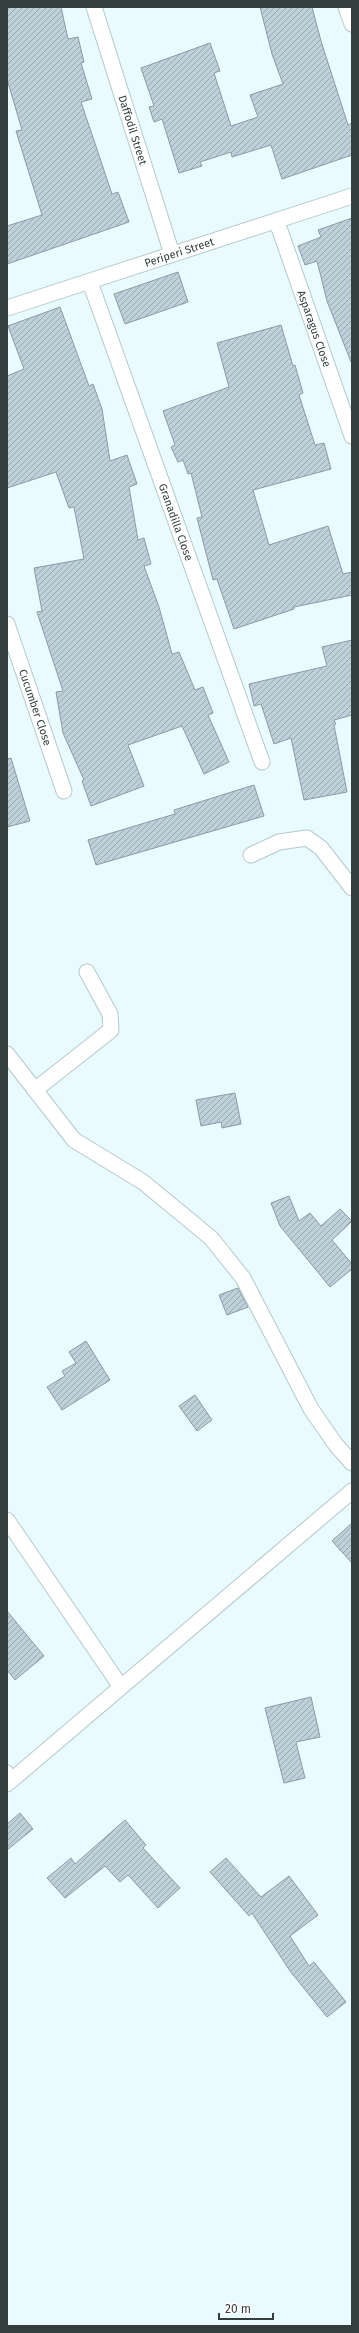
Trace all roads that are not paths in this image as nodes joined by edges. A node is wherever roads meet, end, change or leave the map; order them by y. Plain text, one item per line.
1 (94, 7) edge
2 (346, 7) edge
3 (352, 24) edge
4 (352, 196) edge
5 (277, 222) junction
6 (172, 254) junction
7 (90, 282) junction
8 (7, 308) edge
9 (352, 436) edge
10 (7, 624) edge
11 (262, 762) dead end
12 (64, 791) dead end
13 (251, 855) dead end
14 (352, 888) edge
15 (87, 972) dead end
16 (7, 1054) edge
17 (35, 1090) junction
18 (352, 1463) edge
19 (352, 1491) edge
20 (7, 1520) edge
21 (121, 1687) junction
22 (10, 1776) edge

1 - 6 street, Daffodil Street
2 - 3 street
4 - 5 street, Periperi Street
5 - 6 street, Periperi Street
5 - 9 street, Asparagus Close
6 - 7 street, Periperi Street
7 - 8 street, Periperi Street
7 - 11 street, Granadilla Close
10 - 12 street, Cucumber Close
13 - 14 street
15 - 17 street
16 - 17 street
17 - 18 street
19 - 21 street
20 - 21 street
21 - 22 street

